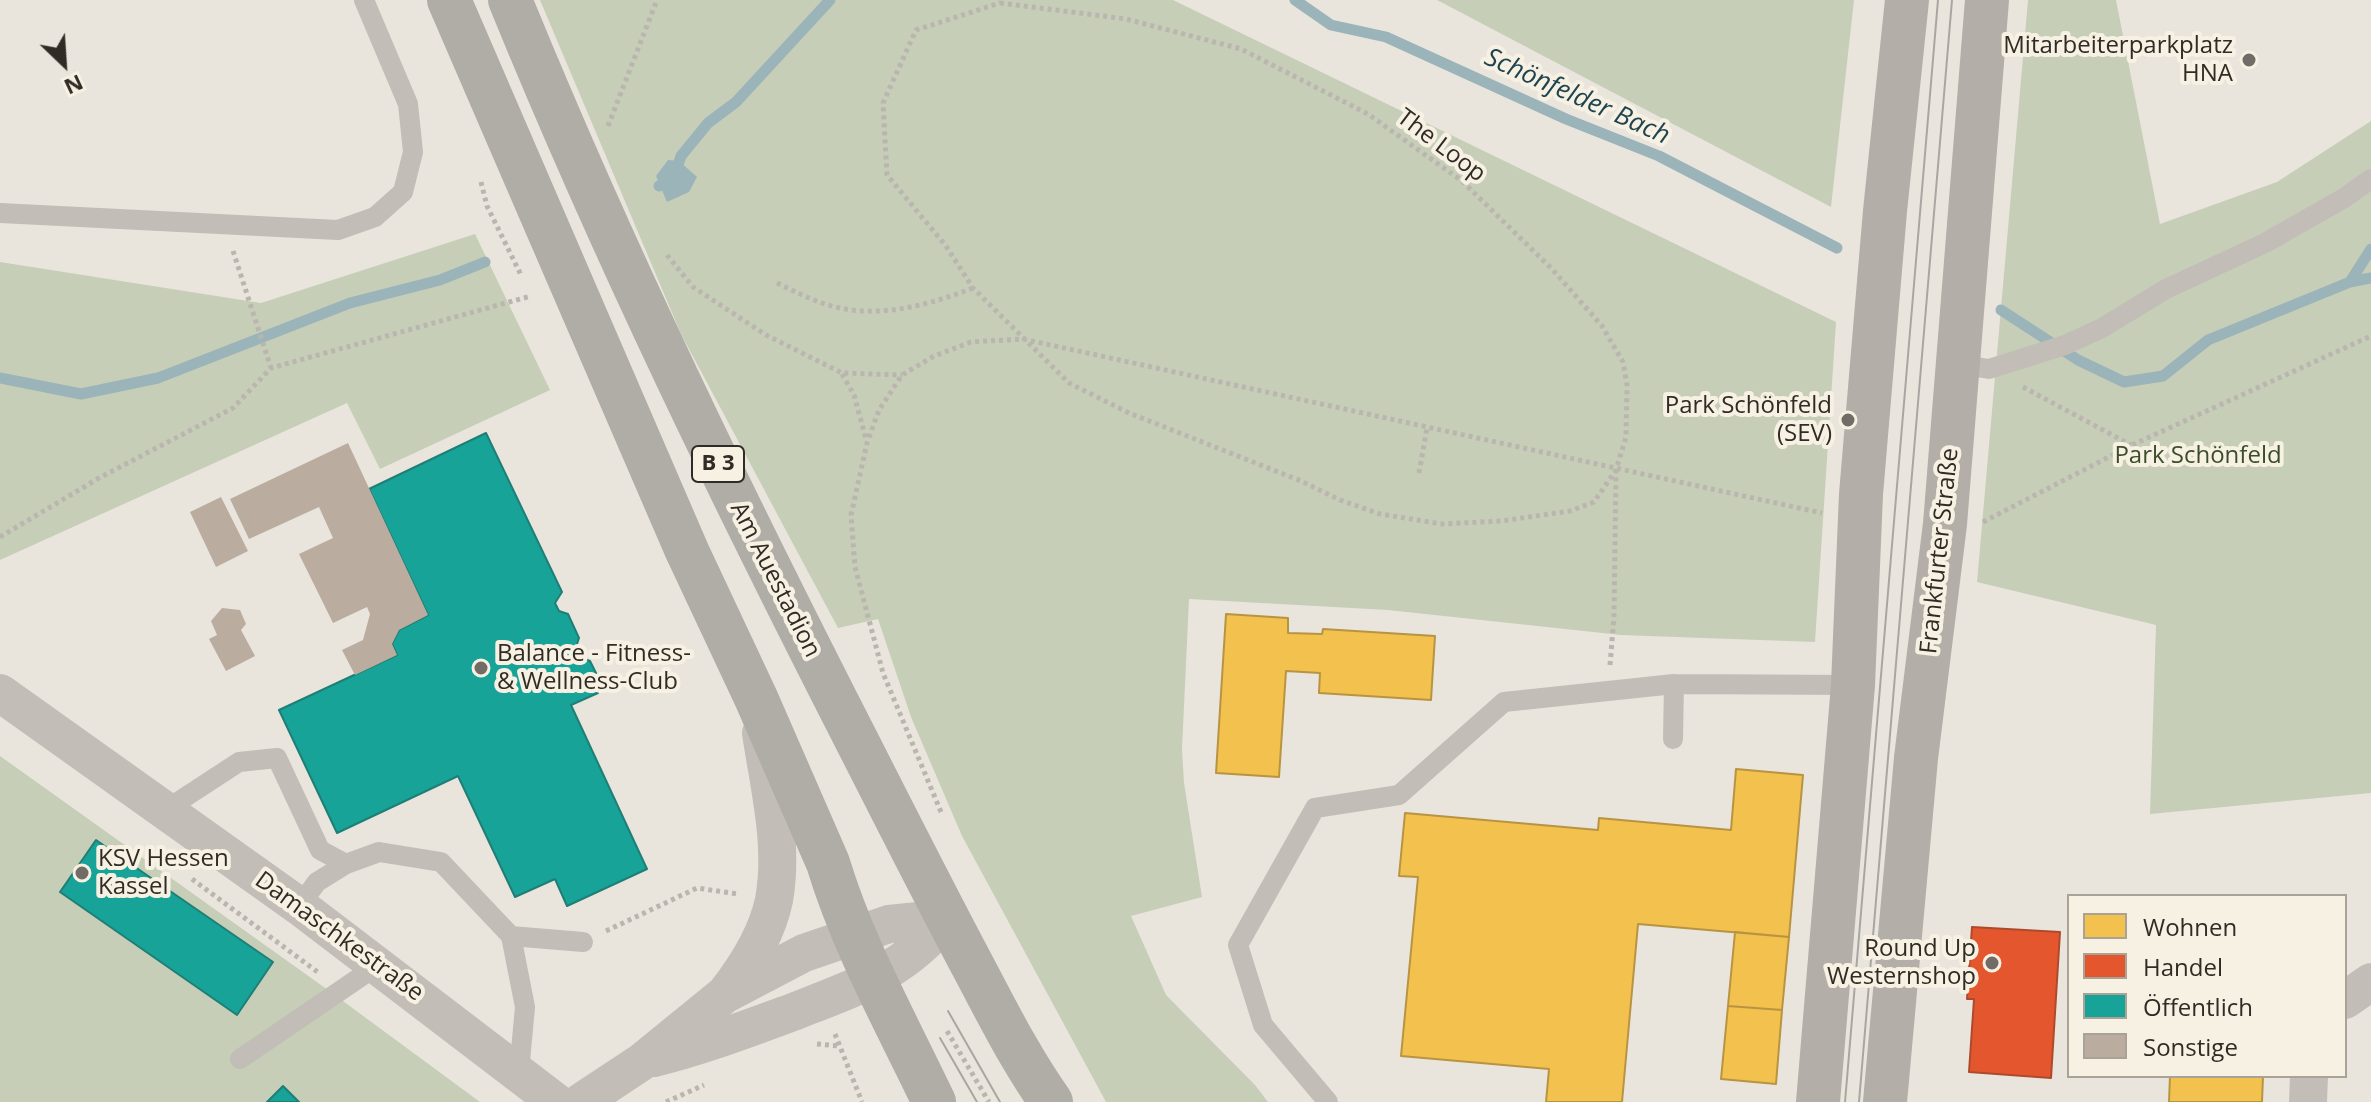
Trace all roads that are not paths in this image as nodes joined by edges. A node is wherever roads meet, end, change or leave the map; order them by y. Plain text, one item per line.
1 (364, 0) edge
2 (449, 0) edge
3 (510, 0) edge
4 (1907, 0) edge
5 (1987, 0) edge
6 (2371, 179) edge
7 (0, 213) edge
8 (1973, 367) junction
9 (1674, 684) junction
10 (1853, 685) junction
11 (0, 693) edge
12 (756, 698) junction
13 (1673, 739) dead end
14 (164, 811) junction
15 (346, 864) junction
16 (299, 906) junction
17 (947, 918) junction
18 (856, 935) junction
19 (511, 936) junction
20 (583, 942) road end
21 (378, 965) junction
22 (875, 979) junction
23 (2371, 982) edge
24 (724, 995) junction
25 (2347, 999) edge
26 (240, 1059) dead end
27 (643, 1061) junction
28 (519, 1072) junction
29 (2309, 1078) edge
30 (556, 1102) edge
31 (581, 1102) edge
32 (934, 1102) edge
33 (1051, 1102) edge
34 (1328, 1102) edge
35 (1818, 1102) edge
36 (1885, 1102) edge
37 (2308, 1102) edge

1 - 7 lane
2 - 12 main road, B 3
3 - 17 main road, Am Auestadion / B 3
4 - 10 main road
5 - 8 main road, Frankfurter Straße
6 - 8 lane
8 - 36 main road, Frankfurter Straße
9 - 10 lane
9 - 13 lane
9 - 34 lane
10 - 35 main road
11 - 14 street, Damaschkestraße
12 - 18 main road, B 3
12 - 24 street, B 3
14 - 15 lane
14 - 16 street, Damaschkestraße
15 - 16 lane
15 - 19 lane
16 - 21 street, Damaschkestraße
17 - 18 street
17 - 22 street
17 - 33 main road, Am Auestadion / B 3
18 - 22 main road, B 3
18 - 24 street
19 - 20 lane
19 - 28 lane
21 - 26 lane
21 - 28 street, Damaschkestraße
22 - 27 street
22 - 32 main road, B 3
23 - 25 street
24 - 27 street
27 - 31 street
28 - 30 street, Damaschkestraße
29 - 37 street

